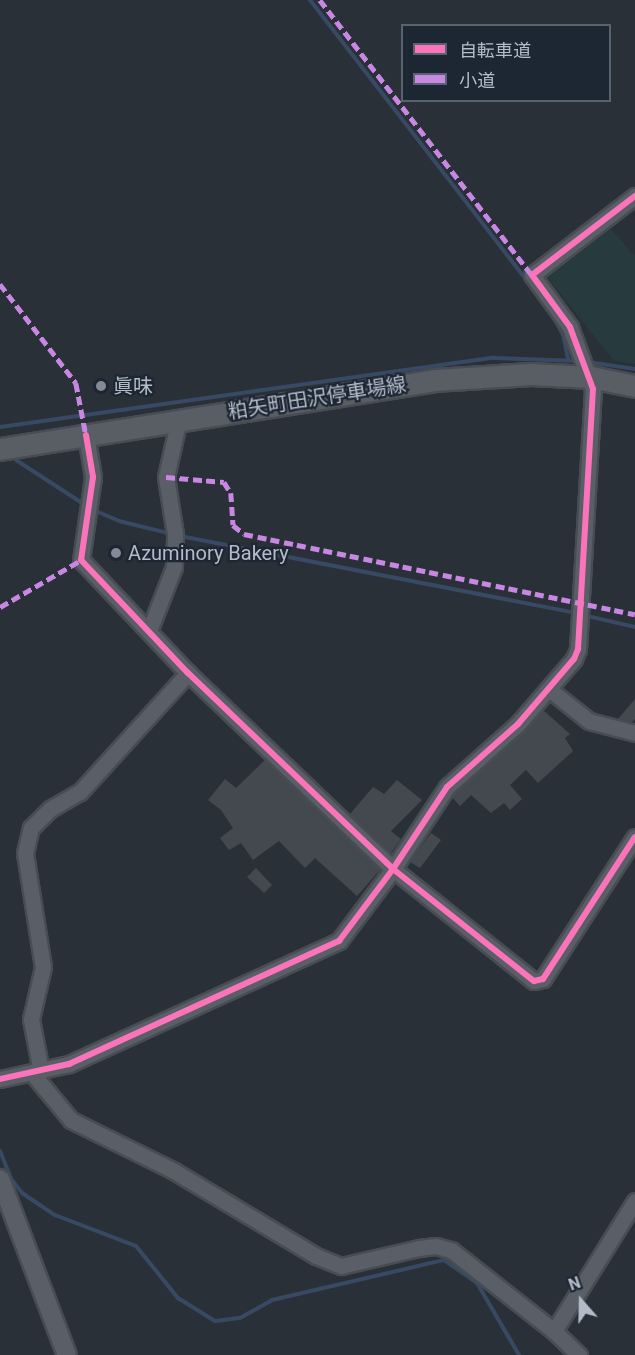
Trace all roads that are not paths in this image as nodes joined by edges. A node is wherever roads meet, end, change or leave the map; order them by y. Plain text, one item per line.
1 (635, 196) edge
2 (591, 377) junction
3 (635, 386) edge
4 (179, 419) junction
5 (86, 435) junction
6 (0, 449) edge
7 (149, 631) junction
8 (188, 673) junction
9 (549, 689) junction
10 (635, 733) edge
11 (635, 837) edge
12 (393, 869) junction
13 (37, 1072) junction
14 (0, 1079) edge
15 (0, 1179) edge
16 (635, 1201) edge
17 (554, 1331) junction
18 (67, 1355) edge
19 (579, 1355) edge

1 - 2 street
2 - 3 main road, 粕矢町田沢停車場線
2 - 4 main road, 粕矢町田沢停車場線
2 - 9 street
4 - 5 main road, 粕矢町田沢停車場線
4 - 7 street
5 - 6 main road, 粕矢町田沢停車場線
5 - 7 street
7 - 8 street
8 - 12 street
8 - 13 street
9 - 10 street
9 - 12 street
11 - 12 street
12 - 13 street
13 - 14 street
13 - 17 street
15 - 18 street
16 - 17 street
17 - 19 street

